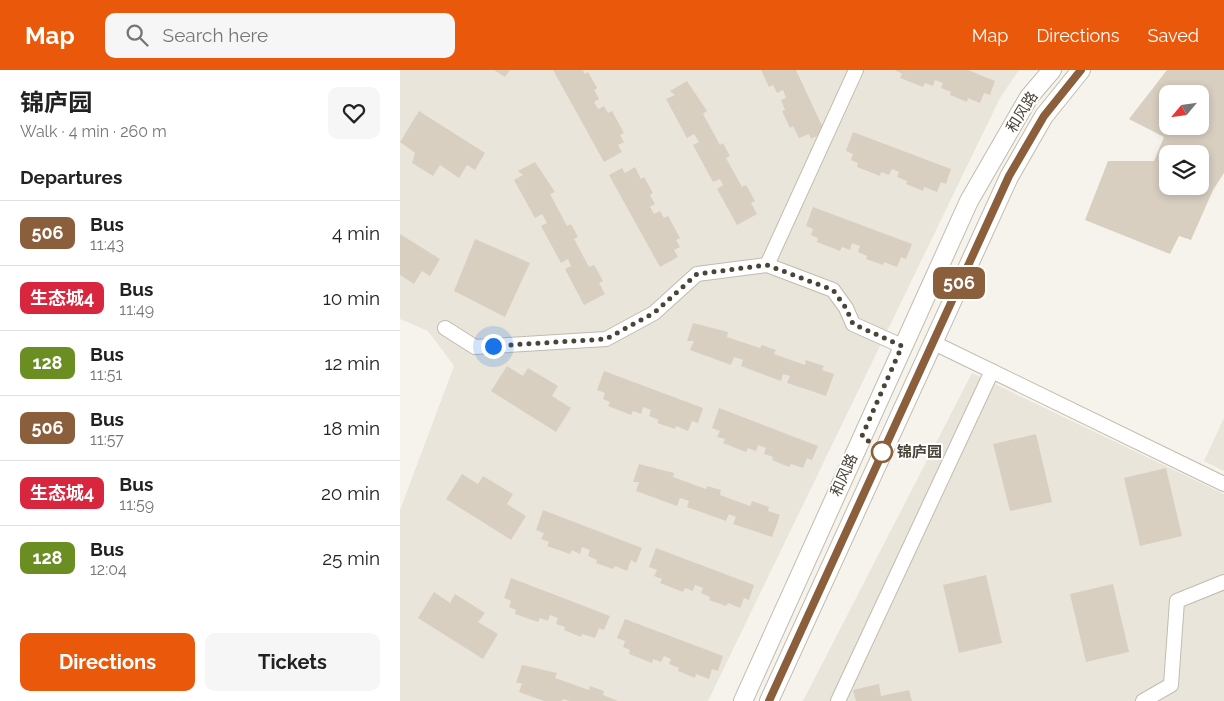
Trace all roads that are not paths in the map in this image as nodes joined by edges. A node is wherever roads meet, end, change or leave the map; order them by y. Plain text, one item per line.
1 (856, 70) edge
2 (1052, 70) edge
3 (1081, 70) edge
4 (767, 265) junction
5 (445, 328) dead end
6 (932, 342) junction
7 (902, 346) junction
8 (992, 371) junction
9 (1224, 484) edge
10 (1224, 582) edge
11 (743, 701) edge
12 (769, 701) edge
13 (838, 701) edge
14 (1143, 701) edge

1 - 4 street
2 - 7 street, 和风路
3 - 6 street, 和风路
4 - 5 street
4 - 7 street
6 - 8 street
6 - 12 street, 和风路
7 - 11 street, 和风路
8 - 9 street
8 - 13 street
10 - 14 street

